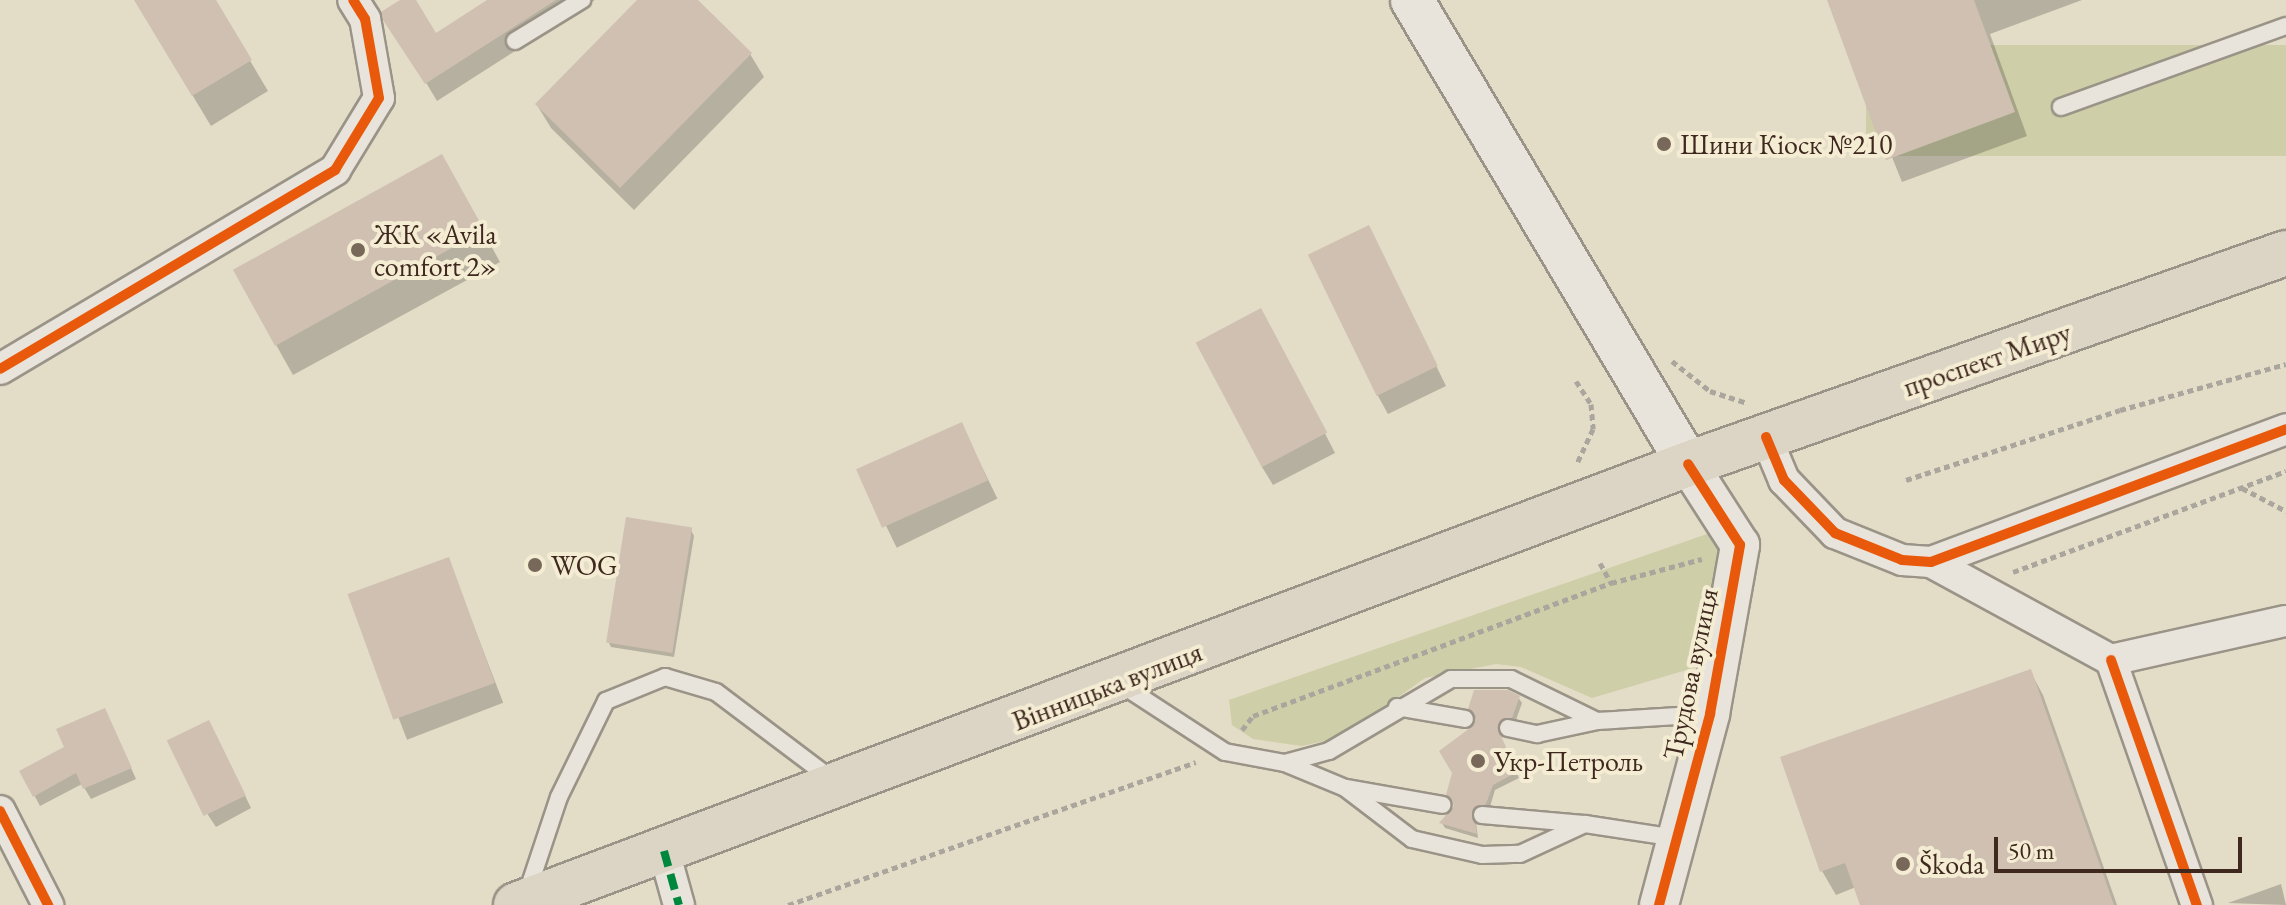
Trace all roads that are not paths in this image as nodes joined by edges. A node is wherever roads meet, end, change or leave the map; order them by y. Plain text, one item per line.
1 (353, 0) edge
2 (582, 0) edge
3 (1412, 0) edge
4 (2286, 26) edge
5 (515, 41) dead end
6 (2061, 107) dead end
7 (2286, 253) edge
8 (0, 369) edge
9 (1763, 419) junction
10 (2286, 429) edge
11 (1688, 464) junction
12 (1917, 561) junction
13 (2286, 621) edge
14 (2111, 660) junction
15 (1117, 682) junction
16 (1397, 707) junction
17 (1710, 714) junction
18 (1465, 719) dead end
19 (1597, 721) junction
20 (1508, 728) dead end
21 (1285, 763) junction
22 (842, 786) junction
23 (1345, 788) junction
24 (1443, 805) dead end
25 (0, 811) edge
26 (1482, 815) dead end
27 (1585, 824) junction
28 (1677, 838) junction
29 (664, 851) junction
30 (520, 904) edge
31 (48, 905) edge
32 (679, 905) edge
33 (1659, 905) edge
34 (2197, 905) edge

1 - 8 street
2 - 5 lane
3 - 11 main road, Трудова вулиця
4 - 6 lane
7 - 9 main road, проспект Миру
9 - 11 main road, проспект Миру
9 - 12 street
10 - 12 street
11 - 15 main road, Вінницька вулиця
11 - 17 street, Трудова вулиця
12 - 14 street
13 - 14 street
14 - 34 street
15 - 21 lane
15 - 22 main road, Вінницька вулиця
16 - 18 lane
16 - 19 lane
16 - 21 lane
17 - 19 lane
17 - 28 street, Трудова вулиця
19 - 20 lane
21 - 23 lane
22 - 29 main road, Вінницька вулиця
22 - 30 lane
23 - 24 lane
23 - 27 lane
25 - 31 street
26 - 27 lane
27 - 28 lane
28 - 33 street, Трудова вулиця
29 - 30 main road, Вінницька вулиця
29 - 32 street

